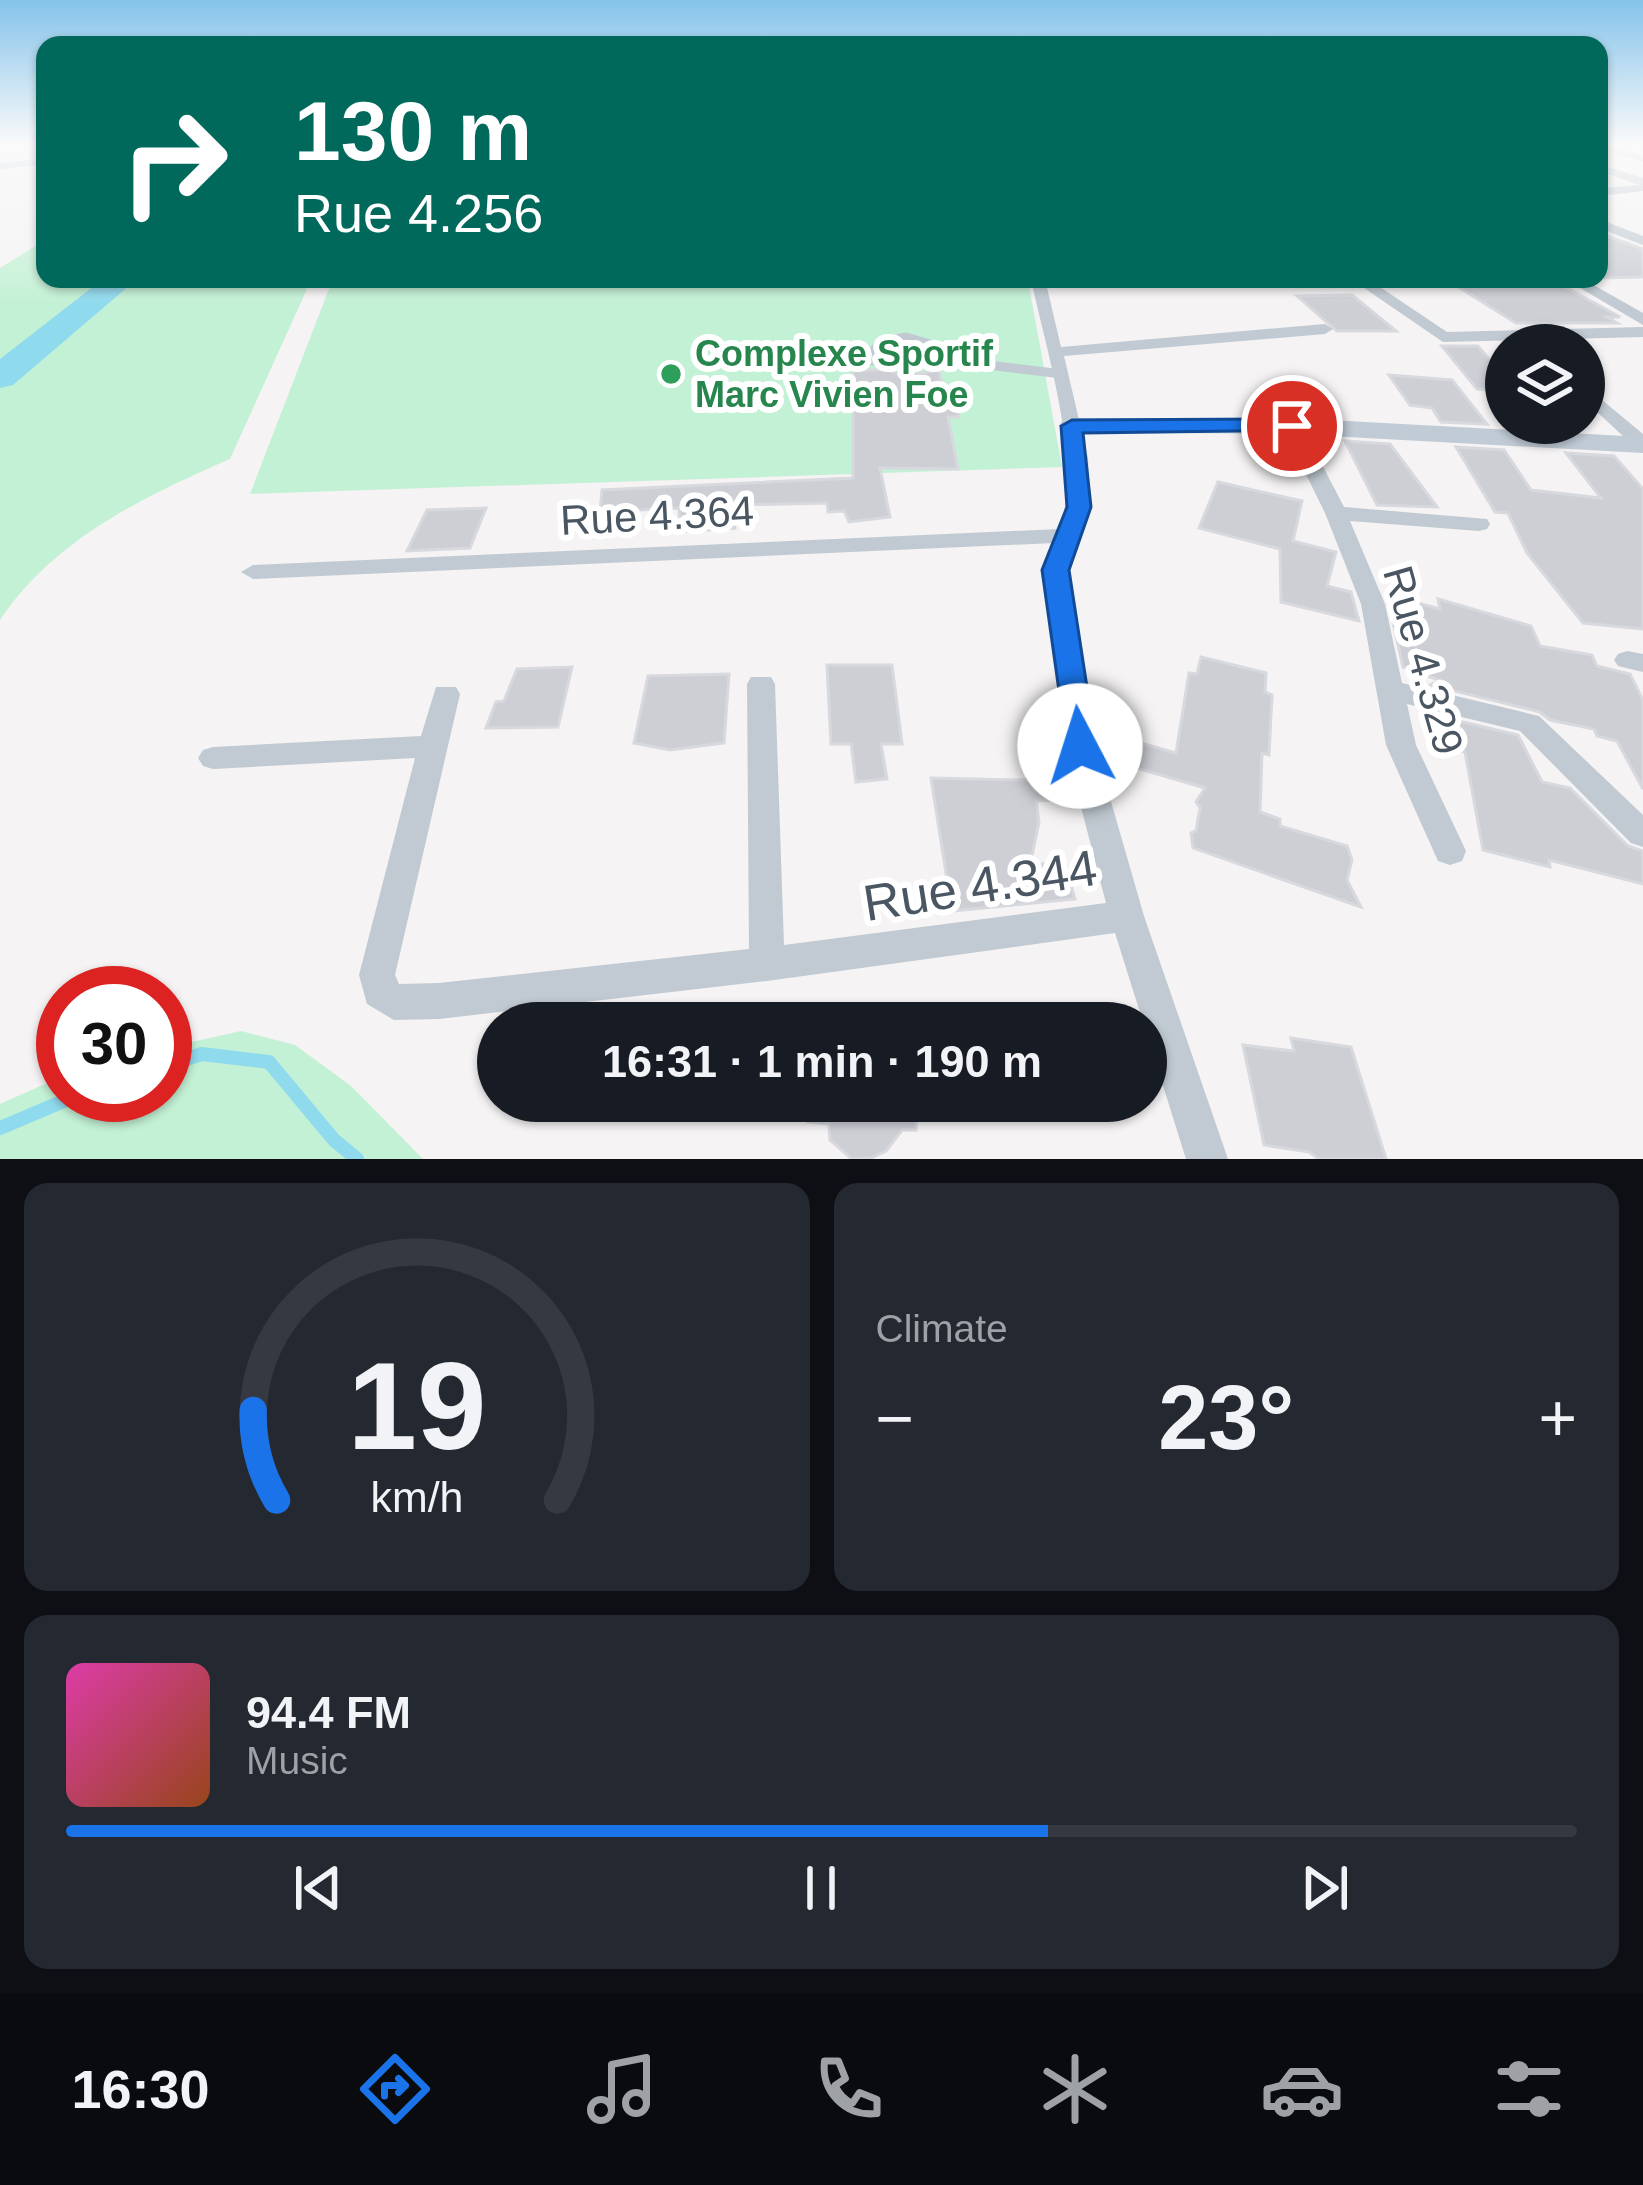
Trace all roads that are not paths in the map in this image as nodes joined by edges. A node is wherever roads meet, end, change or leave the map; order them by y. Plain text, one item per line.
1 (1608, 227) edge
2 (1643, 241) edge
3 (1040, 288) edge
4 (1371, 288) edge
5 (1588, 288) edge
6 (1643, 320) edge
7 (1325, 329) dead end
8 (1643, 332) edge
9 (1605, 335) edge
10 (1485, 338) edge
11 (939, 359) junction
12 (879, 361) junction
13 (726, 362) dead end
14 (1059, 363) junction
15 (1605, 409) edge
16 (1072, 426) junction
17 (1292, 426) junction
18 (1643, 444) edge
19 (1336, 513) junction
20 (1479, 524) dead end
21 (1066, 536) junction
22 (253, 572) dead end
23 (761, 684) dead end
24 (1387, 689) junction
25 (446, 694) dead end
26 (434, 746) junction
27 (213, 758) dead end
28 (1642, 834) edge
29 (1450, 851) dead end
30 (1127, 916) junction
31 (767, 964) junction
32 (1207, 1159) edge

1 - 2 street
3 - 14 street, Rue 4.344
4 - 10 street
5 - 6 street
7 - 14 street
8 - 9 street
11 - 12 lane
11 - 12 lane
11 - 14 lane
12 - 13 lane
14 - 16 street, Rue 4.344
15 - 18 street
16 - 17 street
16 - 21 street, Rue 4.344
17 - 18 street
17 - 19 street, Rue 4.329
19 - 20 street
19 - 24 street, Rue 4.329
21 - 22 street, Rue 4.364
21 - 30 street, Rue 4.344
23 - 31 street
24 - 28 street
24 - 29 street, Rue 4.329
25 - 26 street
26 - 27 street
26 - 31 street, Rue 4.344
30 - 31 street, Rue 4.344
30 - 32 street

